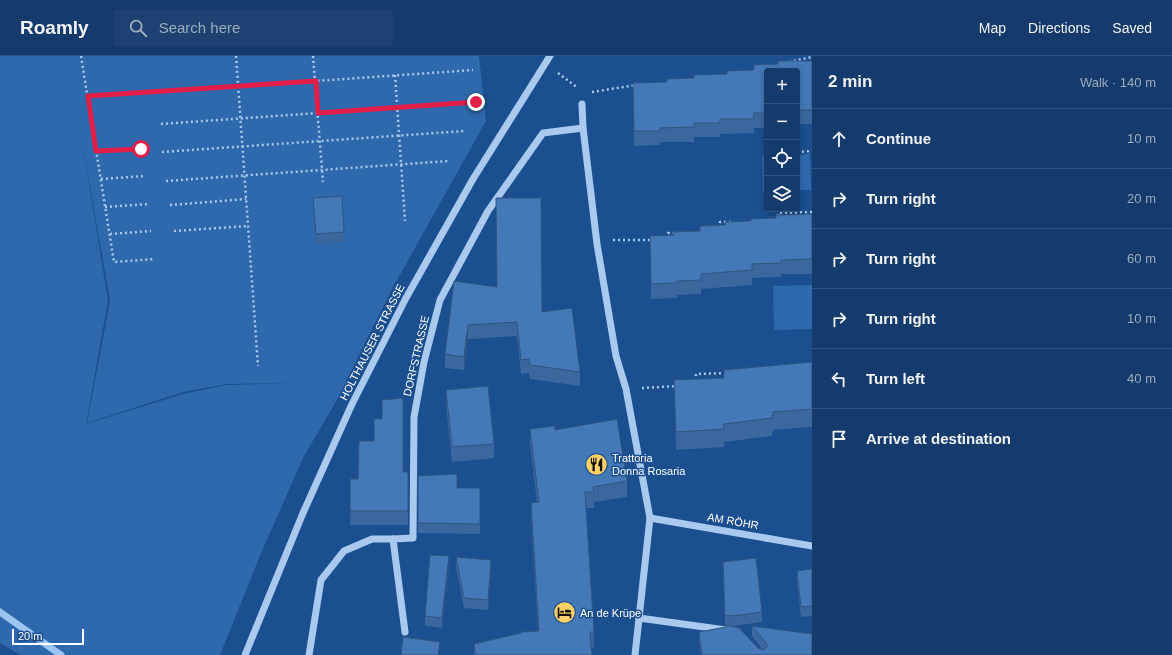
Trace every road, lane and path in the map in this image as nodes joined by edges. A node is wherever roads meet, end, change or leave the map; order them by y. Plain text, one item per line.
1 (81, 56) edge
2 (236, 56) edge
3 (313, 56) edge
4 (550, 56) edge
5 (812, 57) edge
6 (786, 63) edge
7 (545, 64) junction
8 (473, 70) dead end
9 (395, 75) junction
10 (316, 81) junction
11 (638, 84) edge
12 (238, 86) junction
13 (580, 95) junction
14 (88, 96) junction
15 (476, 102) dead end
16 (582, 104) joint
17 (397, 108) junction
18 (318, 113) junction
19 (240, 119) junction
20 (161, 124) dead end
21 (582, 128) junction
22 (465, 131) dead end
23 (399, 135) junction
24 (320, 141) junction
25 (242, 146) junction
26 (141, 149) dead end
27 (96, 151) junction
28 (812, 151) edge
29 (162, 152) dead end
30 (800, 152) edge
31 (448, 161) dead end
32 (401, 164) junction
33 (322, 170) junction
34 (144, 176) dead end
35 (245, 176) junction
36 (101, 179) junction
37 (166, 181) dead end
38 (323, 182) dead end
39 (246, 199) junction
40 (148, 204) dead end
41 (170, 205) dead end
42 (105, 207) junction
43 (812, 212) edge
44 (405, 221) dead end
45 (778, 221) edge
46 (736, 222) edge
47 (248, 226) junction
48 (151, 231) dead end
49 (174, 231) dead end
50 (713, 231) edge
51 (684, 233) edge
52 (110, 234) junction
53 (614, 240) dead end
54 (654, 240) edge
55 (662, 240) edge
56 (155, 259) dead end
57 (258, 366) dead end
58 (734, 373) edge
59 (695, 384) edge
60 (680, 385) edge
61 (626, 389) junction
62 (650, 518) junction
63 (393, 539) junction
64 (812, 546) edge
65 (639, 618) junction
66 (406, 632) dead end
67 (735, 632) edge
68 (245, 655) edge
69 (309, 655) edge
70 (635, 655) edge

1 - 14 path
2 - 12 path
3 - 10 path
4 - 7 street, HOLTHAUSER STRASSE
5 - 6 path
7 - 13 path
7 - 68 street, HOLTHAUSER STRASSE
8 - 9 path
9 - 10 path
9 - 17 path
10 - 12 path
10 - 18 path
11 - 13 path
12 - 14 path
12 - 19 path
13 - 16 path
14 - 27 path
15 - 17 path
16 - 21 street
17 - 18 path
17 - 23 path
18 - 19 path
18 - 24 path
19 - 20 path
19 - 25 path
21 - 61 street
21 - 63 street, DORFSTRASSE
22 - 23 path
23 - 24 path
23 - 32 path
24 - 25 path
24 - 33 path
25 - 29 path
25 - 35 path
26 - 27 path
27 - 36 path
28 - 30 path
31 - 32 path
32 - 33 path
32 - 44 path
33 - 35 path
33 - 38 path
34 - 36 path
35 - 37 path
35 - 39 path
36 - 42 path
39 - 41 path
39 - 47 path
40 - 42 path
42 - 52 path
43 - 45 path
46 - 50 path
47 - 49 path
47 - 57 path
48 - 52 path
51 - 55 path
52 - 56 path
53 - 54 path
58 - 59 path
60 - 61 path
61 - 62 street
62 - 64 street, AM RÖHR
62 - 65 street
63 - 66 street
63 - 69 street
65 - 67 street
65 - 70 street

